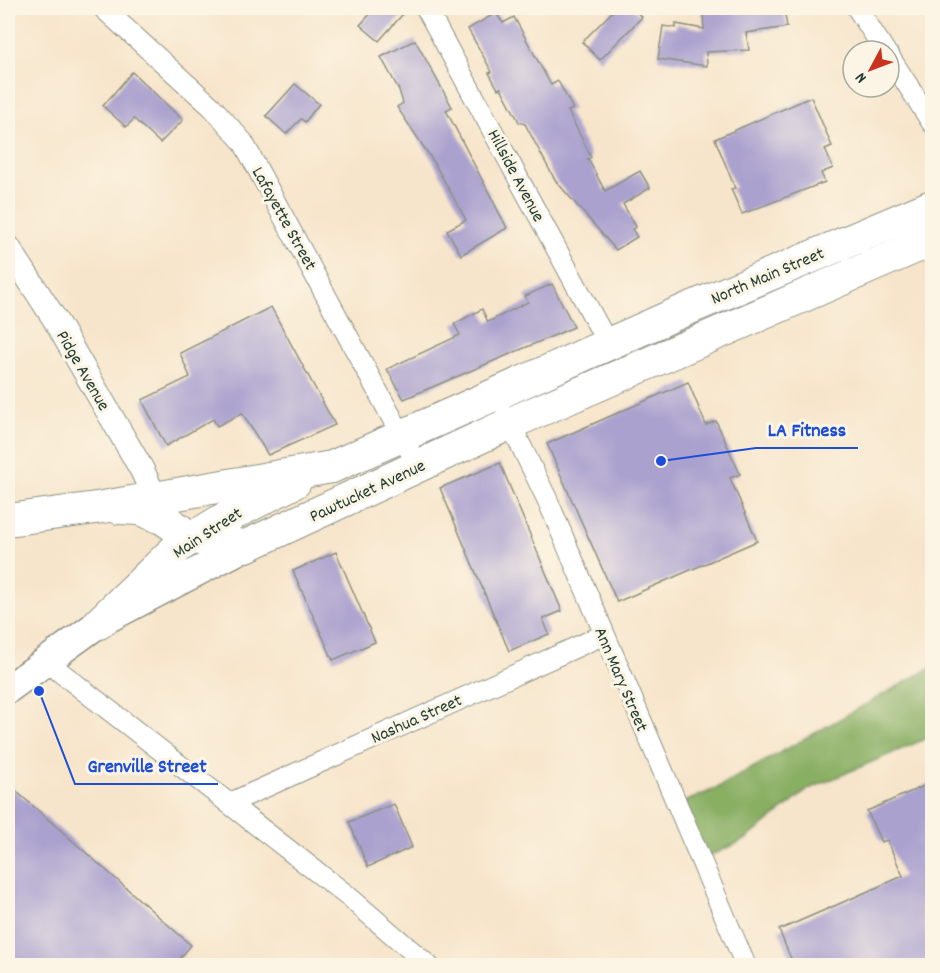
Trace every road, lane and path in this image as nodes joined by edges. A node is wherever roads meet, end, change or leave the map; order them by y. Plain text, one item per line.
1 (103, 8) edge
2 (426, 8) edge
3 (857, 8) edge
4 (877, 39) edge
5 (901, 74) edge
6 (933, 123) edge
7 (933, 206) edge
8 (933, 240) edge
9 (8, 247) edge
10 (605, 345) junction
11 (626, 373) junction
12 (494, 395) junction
13 (511, 423) junction
14 (403, 436) junction
15 (418, 466) junction
16 (332, 467) junction
17 (154, 496) junction
18 (103, 507) junction
19 (8, 520) edge
20 (191, 538) junction
21 (246, 546) junction
22 (99, 623) junction
23 (603, 635) junction
24 (46, 661) junction
25 (8, 689) edge
26 (230, 803) junction
27 (429, 966) edge
28 (746, 966) edge

1 - 14 street, Lafayette Street
2 - 10 street, Hillside Avenue
3 - 4 street
5 - 6 street
7 - 10 main road, North Main Street
8 - 11 main road, North Main Street
9 - 17 street, Pidge Avenue
10 - 11 main road
10 - 12 main road, Pawtucket Avenue
11 - 13 main road, Pawtucket Avenue
12 - 13 street, Ann Mary Street
12 - 14 main road, Pawtucket Avenue
13 - 15 main road, Pawtucket Avenue
13 - 23 street, Ann Mary Street
14 - 15 street, Lafayette Street
14 - 16 main road, Pawtucket Avenue
15 - 21 main road, Pawtucket Avenue
16 - 17 main road, Pawtucket Avenue
16 - 20 main road, Main Street
17 - 18 main road, Pawtucket Avenue
18 - 19 main road, Pawtucket Avenue
18 - 20 main road, Pawtucket Avenue
20 - 21 main road, Pawtucket Avenue
20 - 22 main road, Main Street
21 - 22 main road, Main Street
22 - 24 main road, Main Street
23 - 26 street, Nashua Street
23 - 28 street, Ann Mary Street
24 - 25 main road, Main Street
24 - 26 street
26 - 27 street

